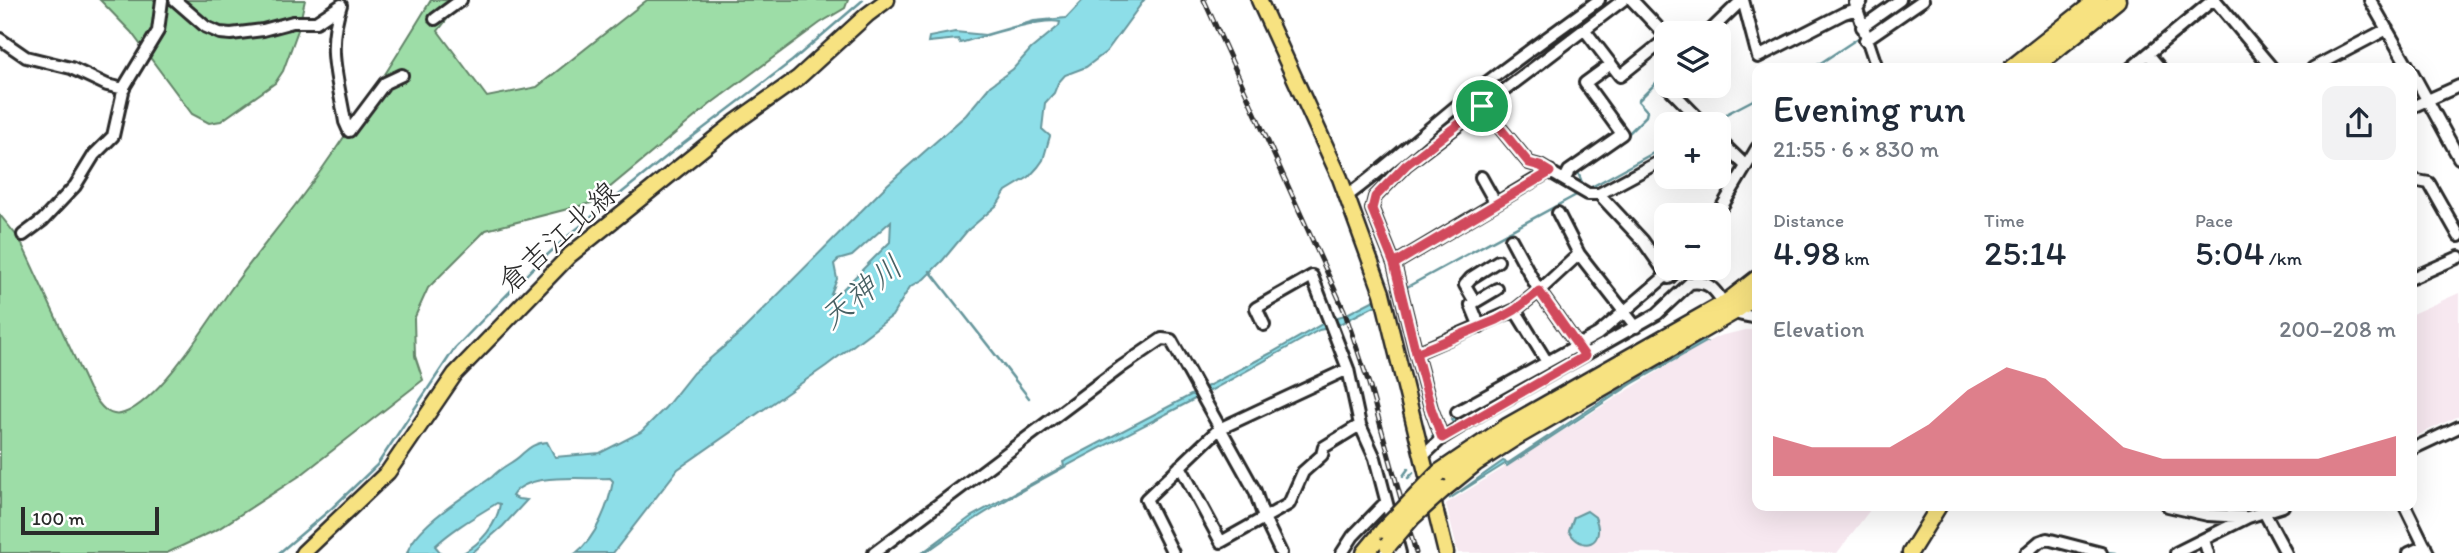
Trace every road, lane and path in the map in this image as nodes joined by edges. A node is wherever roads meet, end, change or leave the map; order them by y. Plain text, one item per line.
1 (162, 0) edge
2 (175, 0) edge
3 (461, 0) edge
4 (887, 0) edge
5 (1259, 0) edge
6 (1600, 0) edge
7 (1623, 0) edge
8 (1632, 0) edge
9 (1743, 0) edge
10 (1900, 0) edge
11 (1923, 0) edge
12 (2098, 0) edge
13 (2117, 0) edge
14 (2214, 0) edge
15 (2370, 0) edge
16 (344, 2) edge
17 (1858, 3) edge
18 (435, 19) dead end
19 (1721, 21) edge
20 (1654, 25) edge
21 (1862, 27) junction
22 (1584, 29) junction
23 (2387, 29) junction
24 (0, 39) edge
25 (1866, 40) junction
26 (1654, 48) edge
27 (2148, 54) junction
28 (1875, 63) edge
29 (2018, 63) edge
30 (2039, 63) edge
31 (2138, 63) edge
32 (2156, 63) edge
33 (2268, 63) edge
34 (2322, 63) edge
35 (2406, 63) edge
36 (1611, 65) junction
37 (402, 75) dead end
38 (2417, 82) edge
39 (2459, 86) edge
40 (124, 89) junction
41 (1678, 98) edge
42 (2427, 100) junction
43 (2417, 105) edge
44 (1482, 106) junction
45 (1692, 112) edge
46 (1731, 152) edge
47 (1752, 156) edge
48 (2459, 158) edge
49 (1654, 164) edge
50 (1746, 166) junction
51 (1550, 172) junction
52 (1481, 177) dead end
53 (1565, 179) junction
54 (2417, 182) edge
55 (1599, 194) junction
56 (1347, 196) junction
57 (1495, 202) junction
58 (1724, 203) edge
59 (1558, 213) dead end
60 (23, 235) dead end
61 (2459, 236) edge
62 (1511, 239) dead end
63 (1578, 254) junction
64 (1654, 257) edge
65 (2459, 257) edge
66 (1498, 261) dead end
67 (1394, 264) junction
68 (2417, 276) edge
69 (1661, 280) edge
70 (1698, 282) joint
71 (1752, 284) edge
72 (1497, 289) dead end
73 (1539, 291) junction
74 (1752, 297) edge
75 (1475, 302) junction
76 (1729, 307) junction
77 (1515, 310) junction
78 (1624, 311) junction
79 (1752, 315) edge
80 (1264, 325) dead end
81 (1480, 327) junction
82 (1636, 327) junction
83 (1581, 351) junction
84 (1416, 353) junction
85 (1548, 362) junction
86 (1348, 369) junction
87 (1457, 412) dead end
88 (1360, 425) junction
89 (2459, 427) edge
90 (1219, 429) junction
91 (1442, 438) junction
92 (2417, 447) edge
93 (1422, 457) junction
94 (1180, 466) junction
95 (1386, 502) junction
96 (1936, 511) edge
97 (2190, 511) edge
98 (2267, 511) edge
99 (2406, 511) edge
100 (2264, 512) junction
101 (2248, 517) junction
102 (1264, 518) junction
103 (2204, 540) junction
104 (1388, 545) edge
105 (2426, 550) edge
106 (1915, 551) edge
107 (303, 553) edge
108 (874, 553) edge
109 (1173, 553) edge
110 (1281, 553) edge
111 (1342, 553) edge
112 (1365, 553) edge
113 (1446, 553) edge
114 (2026, 553) edge
115 (2101, 553) edge
116 (2176, 553) edge
117 (2208, 553) edge
118 (2286, 553) edge
119 (2409, 553) edge

1 - 40 street
2 - 16 street
3 - 18 street
4 - 107 main road, 倉吉江北線
5 - 56 main road
6 - 56 street
7 - 22 street
8 - 20 street
9 - 17 street
9 - 19 street
10 - 21 street
11 - 25 street
12 - 29 highway
13 - 30 highway
14 - 27 street
14 - 33 street
15 - 23 street
16 - 37 street
17 - 21 street
21 - 25 street
22 - 36 street
22 - 44 street
23 - 34 street
23 - 35 street
24 - 40 street
25 - 28 street
26 - 36 street
27 - 31 street
27 - 32 street
36 - 53 street
38 - 42 street
39 - 42 street
40 - 60 street
41 - 45 street
42 - 43 street
42 - 48 street
44 - 51 street
44 - 67 street
46 - 50 street
47 - 50 street
49 - 55 street
50 - 58 street
51 - 53 street
51 - 57 street
52 - 57 street
53 - 55 street
54 - 61 street
55 - 64 street
56 - 93 main road
57 - 67 street
59 - 63 street
62 - 73 street
63 - 73 street
63 - 78 street
65 - 68 street
66 - 75 street
67 - 84 street
69 - 78 street
70 - 76 street
70 - 82 street
71 - 76 highway
72 - 75 street
73 - 77 street
73 - 83 street
74 - 76 highway
75 - 81 street
76 - 79 street
76 - 104 highway, bridge
77 - 81 street
77 - 85 street
78 - 82 street
78 - 83 street
80 - 86 street
81 - 84 street
82 - 83 street
83 - 85 street
83 - 91 street
84 - 91 street
85 - 87 street
86 - 88 street
86 - 90 street
88 - 95 street
88 - 102 street
89 - 92 street
90 - 94 street
90 - 102 street
90 - 108 street
91 - 93 street
93 - 113 main road
94 - 102 street
94 - 109 street
95 - 104 street
95 - 111 street
96 - 106 main road
97 - 101 street
98 - 100 street
99 - 105 street
100 - 101 street
100 - 118 street
101 - 103 street
102 - 110 street
103 - 116 street
103 - 117 street
104 - 112 highway
105 - 119 street
114 - 115 street

